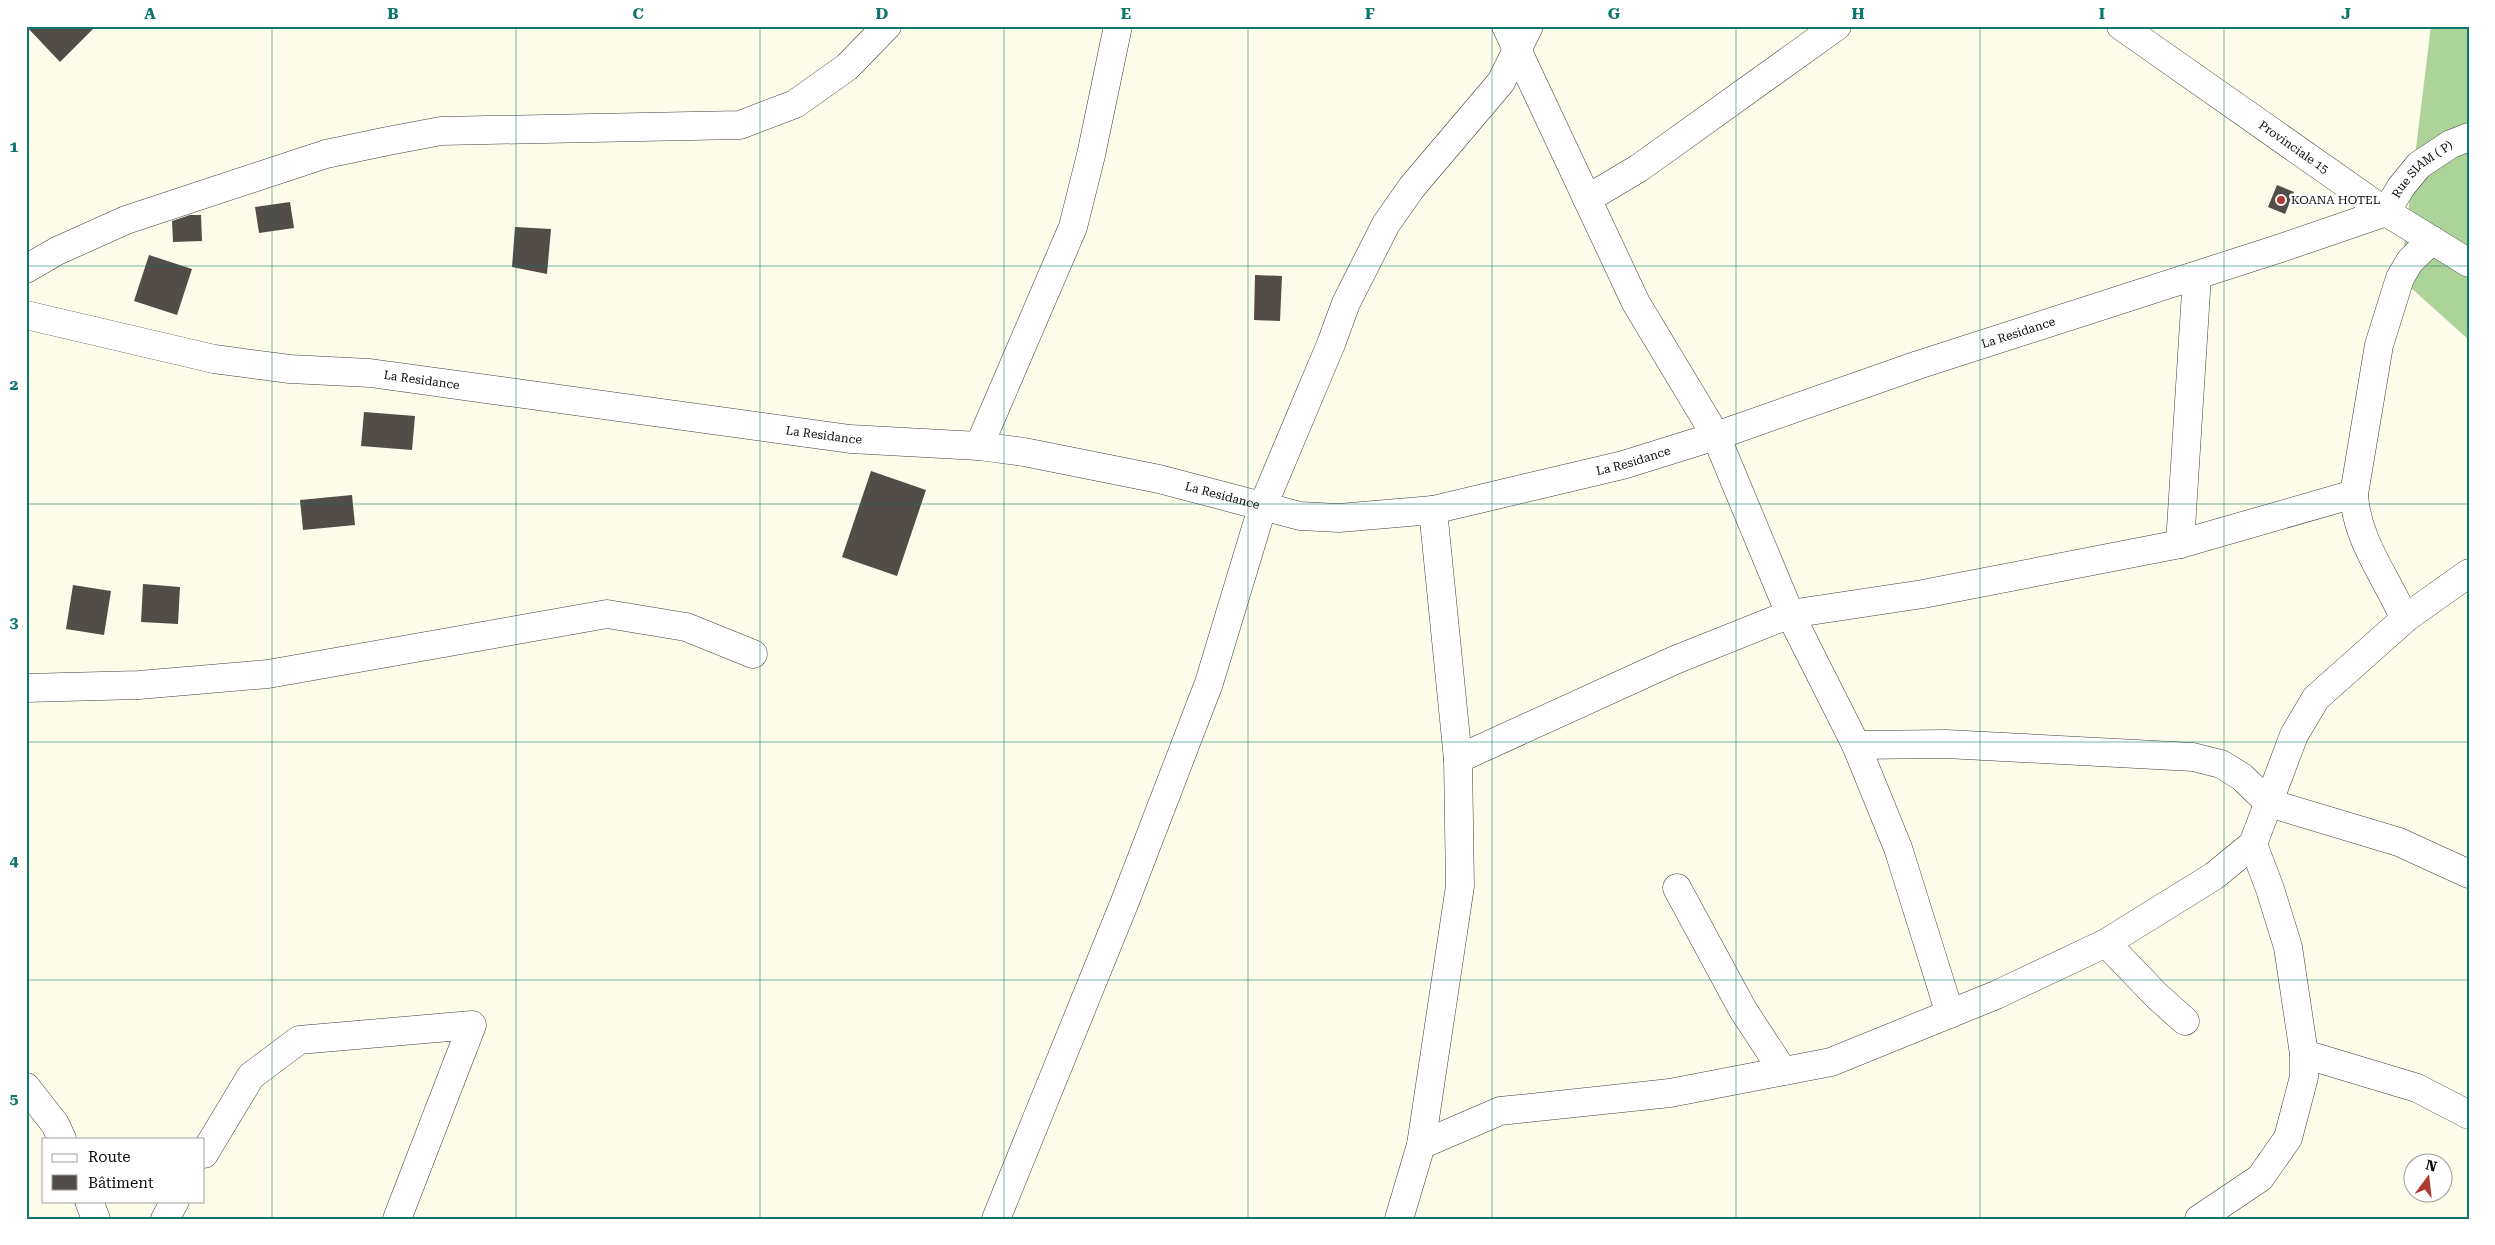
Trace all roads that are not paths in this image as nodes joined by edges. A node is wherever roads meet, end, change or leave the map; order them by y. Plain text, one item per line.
1 (887, 26) edge
2 (1118, 26) edge
3 (1506, 26) edge
4 (1529, 26) edge
5 (1837, 26) edge
6 (2121, 26) edge
7 (1516, 51) junction
8 (2469, 137) edge
9 (1587, 199) junction
10 (2386, 212) junction
11 (2432, 240) junction
12 (2469, 263) edge
13 (26, 269) edge
14 (2197, 276) junction
15 (26, 315) edge
16 (1716, 436) junction
17 (980, 446) junction
18 (2354, 494) junction
19 (1262, 508) junction
20 (1433, 510) junction
21 (2180, 544) junction
22 (2469, 572) edge
23 (1790, 614) junction
24 (2406, 617) junction
25 (754, 654) dead end
26 (26, 688) edge
27 (1856, 745) junction
28 (1458, 759) junction
29 (2269, 803) junction
30 (2253, 844) junction
31 (2469, 874) edge
32 (1677, 888) dead end
33 (2106, 943) junction
34 (1950, 1014) junction
35 (2185, 1021) dead end
36 (2304, 1054) junction
37 (1783, 1071) junction
38 (26, 1086) edge
39 (2469, 1114) edge
40 (62, 1138) edge
41 (1420, 1145) junction
42 (205, 1152) edge
43 (89, 1202) edge
44 (174, 1202) edge
45 (96, 1219) edge
46 (165, 1219) edge
47 (397, 1219) edge
48 (996, 1219) edge
49 (1399, 1219) edge
50 (2199, 1219) edge

1 - 13 street
2 - 17 street
3 - 7 street
4 - 7 street
5 - 9 street
6 - 10 street, Provinciale 15
7 - 9 street
7 - 19 street
8 - 10 street, Rue SIAM ( P)
9 - 16 street
10 - 11 street, Provinciale 15
10 - 14 street, La Residance
11 - 12 street, Provinciale 15
11 - 18 street
14 - 16 street, La Residance
14 - 21 street
15 - 17 street, La Residance
16 - 20 street, La Residance
16 - 23 street
17 - 19 street, La Residance
18 - 21 street
18 - 24 street
19 - 20 street, La Residance
19 - 48 street
20 - 28 street
21 - 23 street
22 - 24 street
23 - 27 street
23 - 28 street
24 - 29 street
25 - 26 street
27 - 29 street
27 - 34 street
28 - 41 street
29 - 30 street
29 - 31 street
30 - 33 street
30 - 36 street
32 - 37 street
33 - 34 street
33 - 35 street
34 - 37 street
36 - 39 street
36 - 50 street
37 - 41 street
38 - 40 street
41 - 49 street
42 - 47 street
43 - 45 street
44 - 46 street

